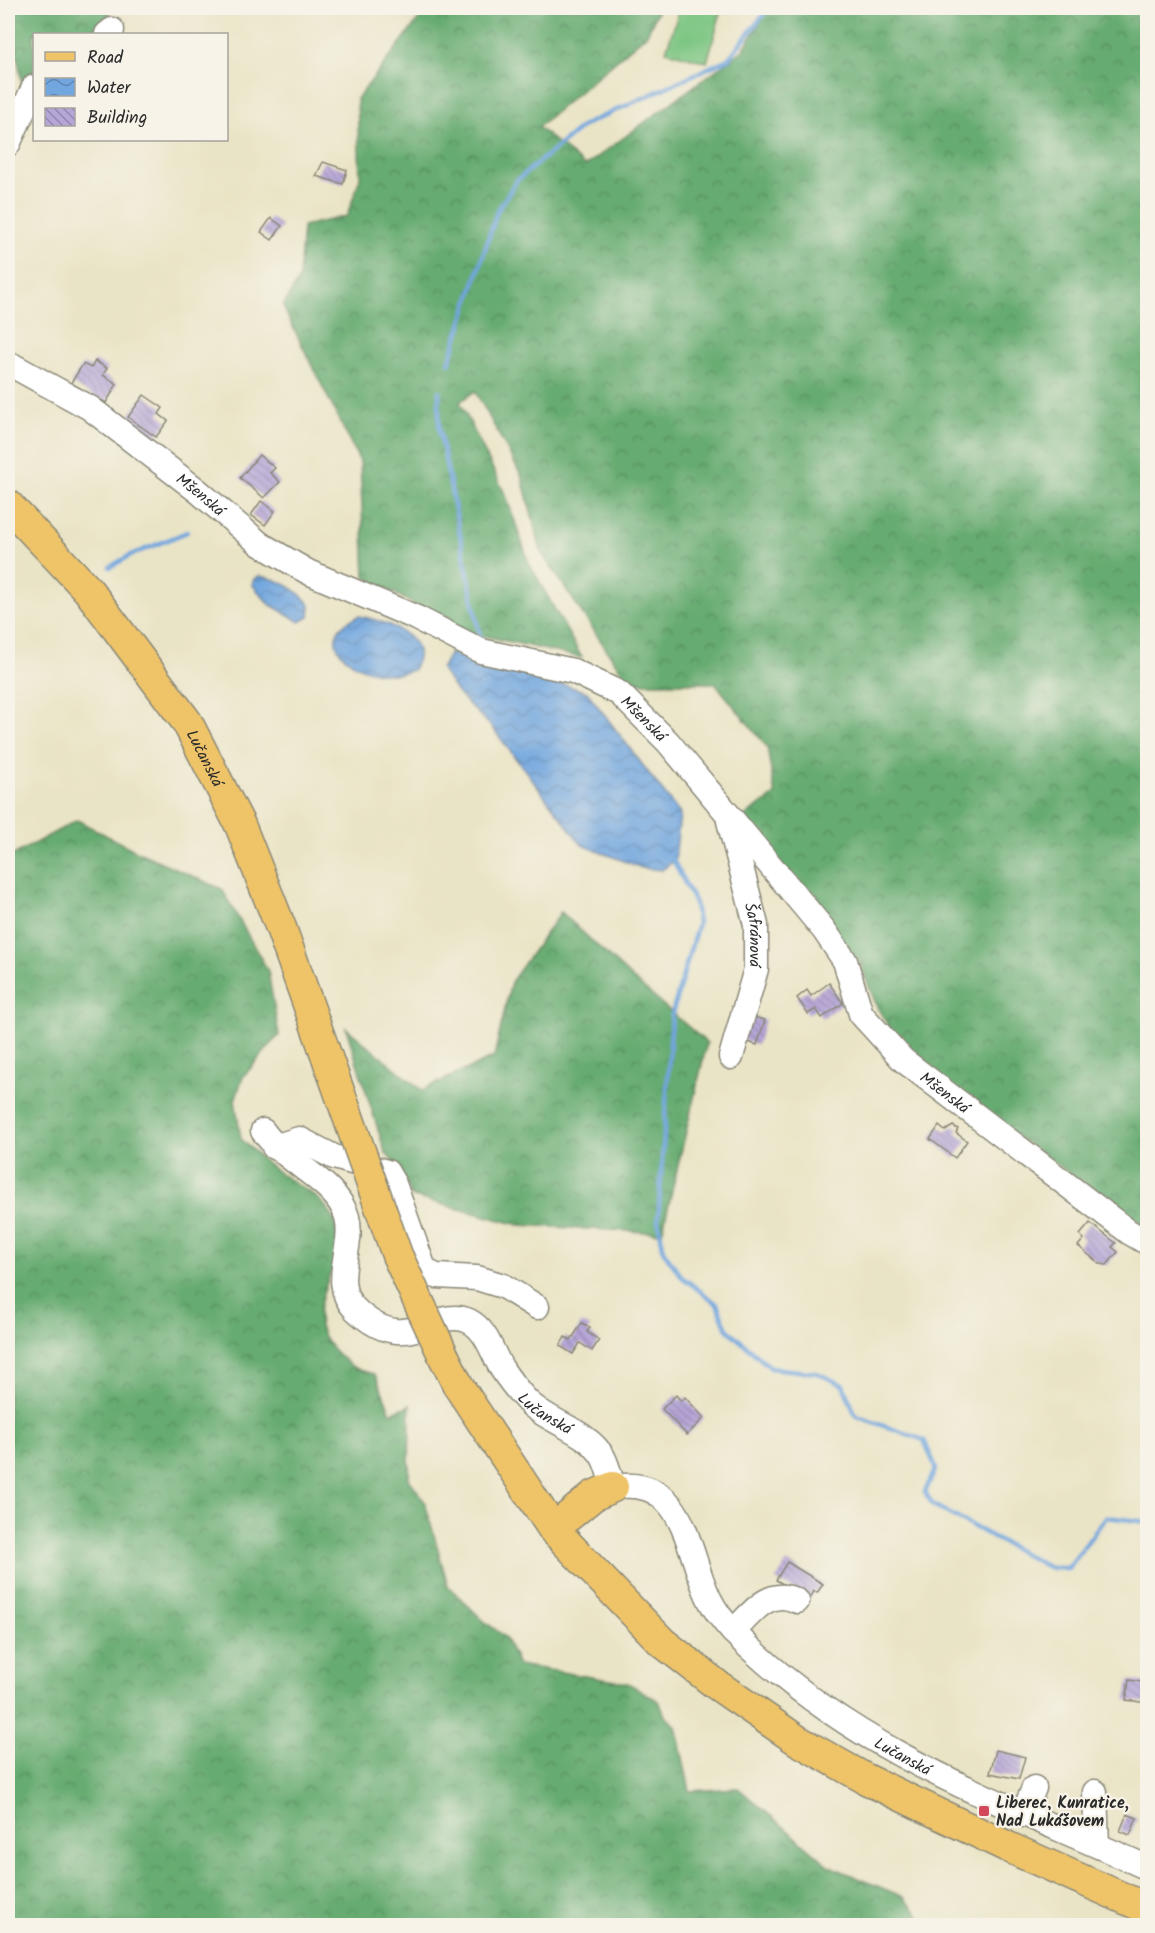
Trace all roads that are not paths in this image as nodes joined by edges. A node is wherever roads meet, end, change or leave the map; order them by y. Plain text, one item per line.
1 (33, 89) edge
2 (8, 144) edge
3 (8, 363) edge
4 (12, 508) edge
5 (726, 812) junction
6 (731, 1057) dead end
7 (1148, 1243) edge
8 (537, 1307) dead end
9 (613, 1487) junction
10 (553, 1529) junction
11 (797, 1601) dead end
12 (733, 1632) junction
13 (1034, 1788) dead end
14 (1095, 1792) dead end
15 (1023, 1815) junction
16 (1097, 1845) junction
17 (1148, 1868) edge
18 (1148, 1909) edge

1 - 2 street
3 - 5 street, Mšenská
4 - 10 main road, Lučanská, bridge
5 - 6 street, Šafránová
5 - 7 street, Mšenská
8 - 9 street, Lučanská
9 - 10 main road
9 - 12 street, Lučanská
10 - 18 main road, Lučanská
11 - 12 street
12 - 15 street, Lučanská
13 - 15 street
14 - 16 street
15 - 16 street, Lučanská
16 - 17 street, Lučanská

